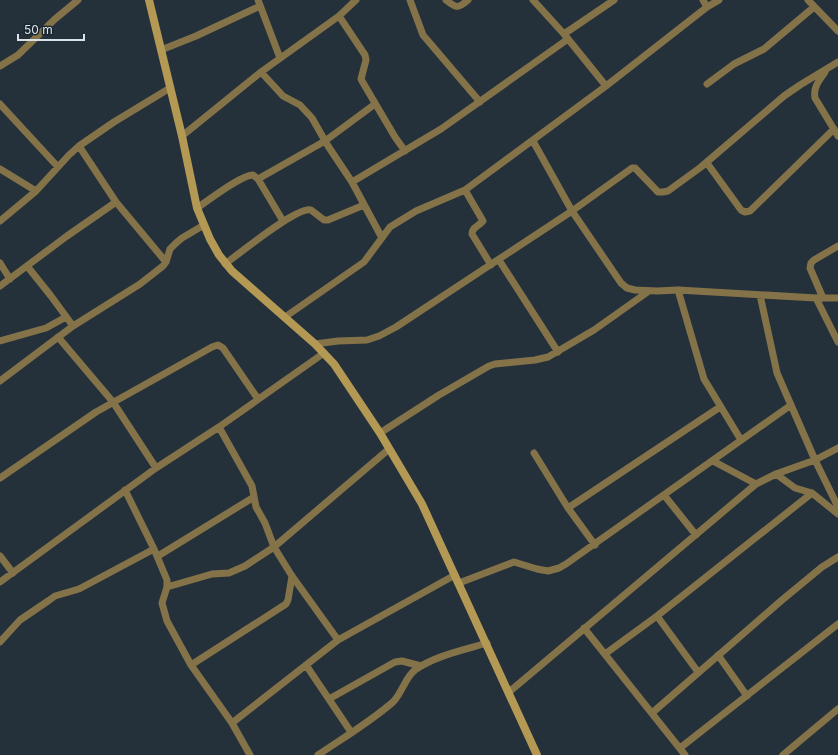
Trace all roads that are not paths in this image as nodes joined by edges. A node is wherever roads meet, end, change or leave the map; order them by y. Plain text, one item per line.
1 (78, 0) edge
2 (150, 0) edge
3 (356, 0) edge
4 (410, 0) edge
5 (446, 0) edge
6 (468, 0) edge
7 (533, 0) edge
8 (614, 0) edge
9 (703, 0) edge
10 (719, 0) edge
11 (808, 0) edge
12 (259, 3) edge
13 (707, 7) junction
14 (814, 7) junction
15 (339, 16) junction
16 (838, 31) edge
17 (566, 37) junction
18 (160, 50) junction
19 (280, 58) junction
20 (838, 62) edge
21 (0, 66) edge
22 (826, 69) junction
23 (261, 72) junction
24 (707, 84) dead end
25 (606, 86) junction
26 (170, 88) junction
27 (480, 102) junction
28 (0, 104) edge
29 (375, 104) junction
30 (834, 129) junction
31 (182, 136) junction
32 (838, 136) edge
33 (325, 141) junction
34 (533, 141) junction
35 (79, 146) junction
36 (404, 151) junction
37 (707, 163) junction
38 (58, 166) junction
39 (0, 169) edge
40 (258, 179) junction
41 (352, 182) junction
42 (464, 190) junction
43 (36, 192) junction
44 (116, 202) junction
45 (364, 205) junction
46 (197, 208) junction
47 (572, 211) junction
48 (283, 221) junction
49 (0, 222) edge
50 (204, 226) junction
51 (382, 238) junction
52 (838, 246) edge
53 (499, 260) junction
54 (166, 262) junction
55 (0, 263) edge
56 (226, 264) junction
57 (491, 265) junction
58 (27, 266) junction
59 (10, 279) junction
60 (0, 286) edge
61 (678, 290) junction
62 (649, 291) junction
63 (760, 295) junction
64 (819, 298) junction
65 (838, 298) edge
66 (66, 317) junction
67 (285, 317) junction
68 (73, 326) junction
69 (58, 337) junction
70 (0, 341) edge
71 (838, 342) edge
72 (315, 344) junction
73 (558, 352) junction
74 (324, 353) junction
75 (0, 381) edge
76 (258, 399) junction
77 (113, 402) junction
78 (791, 405) junction
79 (720, 407) junction
80 (218, 427) junction
81 (380, 433) junction
82 (741, 440) junction
83 (838, 448) edge
84 (389, 449) junction
85 (534, 453) dead end
86 (815, 460) junction
87 (713, 461) junction
88 (156, 468) junction
89 (776, 474) junction
90 (0, 478) edge
91 (756, 484) junction
92 (125, 490) junction
93 (812, 493) junction
94 (664, 495) junction
95 (254, 497) junction
96 (838, 507) edge
97 (568, 508) junction
98 (838, 514) edge
99 (696, 535) junction
100 (595, 545) junction
101 (274, 547) junction
102 (154, 549) junction
103 (0, 556) edge
104 (158, 556) junction
105 (838, 557) edge
106 (13, 573) junction
107 (455, 575) junction
108 (292, 576) junction
109 (0, 582) edge
110 (459, 583) junction
111 (167, 587) junction
112 (657, 616) junction
113 (838, 624) edge
114 (584, 628) junction
115 (338, 640) junction
116 (0, 642) edge
117 (487, 643) junction
118 (605, 654) junction
119 (718, 656) junction
120 (306, 665) junction
121 (190, 666) junction
122 (421, 666) junction
123 (698, 672) junction
124 (509, 692) junction
125 (747, 696) junction
126 (329, 699) junction
127 (838, 709) edge
128 (652, 713) junction
129 (232, 723) junction
130 (351, 732) junction
131 (680, 748) junction
132 (250, 755) edge
133 (318, 755) edge
134 (537, 755) edge
135 (686, 755) edge
136 (783, 755) edge

1 - 21 street
2 - 18 street
3 - 15 street
4 - 27 street
5 - 6 street
7 - 17 street
8 - 17 street
9 - 13 street
10 - 13 street
11 - 14 street
12 - 18 street
12 - 19 street
13 - 25 street
14 - 16 street
14 - 24 street
15 - 19 street
15 - 29 street
17 - 25 street
17 - 27 street
18 - 26 street
19 - 23 street
20 - 22 street
22 - 30 street
22 - 37 street
23 - 31 street
23 - 33 street
25 - 34 street
26 - 31 street
26 - 35 street
27 - 36 street
28 - 38 street
29 - 33 street
29 - 36 street
30 - 32 street
30 - 37 street
31 - 46 street
33 - 40 street
33 - 41 street
34 - 42 street
34 - 47 street
35 - 38 street
35 - 44 street
36 - 41 street
37 - 47 street
38 - 43 street
39 - 43 street
40 - 46 street
40 - 48 street
41 - 45 street
42 - 51 street
42 - 57 street
43 - 49 street
44 - 54 street
44 - 58 street
45 - 48 street
45 - 51 street
46 - 50 street
47 - 53 street
47 - 62 street
48 - 56 street
50 - 54 street
50 - 56 street
51 - 67 street
52 - 64 street
53 - 57 street
53 - 73 street
54 - 68 street
55 - 59 street
56 - 67 street
57 - 72 street
58 - 59 street
58 - 66 street
59 - 60 street
61 - 62 street
61 - 63 street
61 - 79 street
62 - 73 street
63 - 64 street
63 - 78 street
64 - 65 street
64 - 71 street
66 - 68 street
66 - 70 street
67 - 72 street
68 - 69 street
69 - 75 street
69 - 77 street
72 - 74 street
73 - 81 street
74 - 76 street
74 - 81 street
76 - 77 street
76 - 80 street
77 - 88 street
77 - 90 street
78 - 82 street
78 - 86 street
79 - 82 street
79 - 97 street
80 - 88 street
80 - 95 street
81 - 84 street
82 - 87 street
83 - 86 street
84 - 101 street
84 - 107 street
85 - 97 street
86 - 89 street
86 - 96 street
87 - 91 street
87 - 94 street
88 - 92 street
89 - 91 street
89 - 93 street
91 - 99 street
92 - 102 street
92 - 106 street
93 - 98 street
93 - 112 street
94 - 99 street
94 - 100 street
95 - 101 street
95 - 104 street
97 - 100 street
99 - 114 street
100 - 110 street
101 - 108 street
101 - 111 street
102 - 104 street
102 - 116 street
103 - 106 street
104 - 111 street
105 - 119 street
106 - 109 street
107 - 110 street
107 - 115 street
108 - 115 street
108 - 121 street
110 - 117 street
111 - 121 street
112 - 118 street
112 - 123 street
113 - 125 street
114 - 118 street
114 - 124 street
115 - 120 street
117 - 122 street
117 - 124 street
118 - 128 street
119 - 123 street
119 - 125 street
120 - 126 street
120 - 129 street
121 - 129 street
122 - 126 street
122 - 130 street
123 - 128 street
124 - 134 street
125 - 131 street
126 - 130 street
127 - 136 street
128 - 131 street
129 - 132 street
130 - 133 street
131 - 135 street

